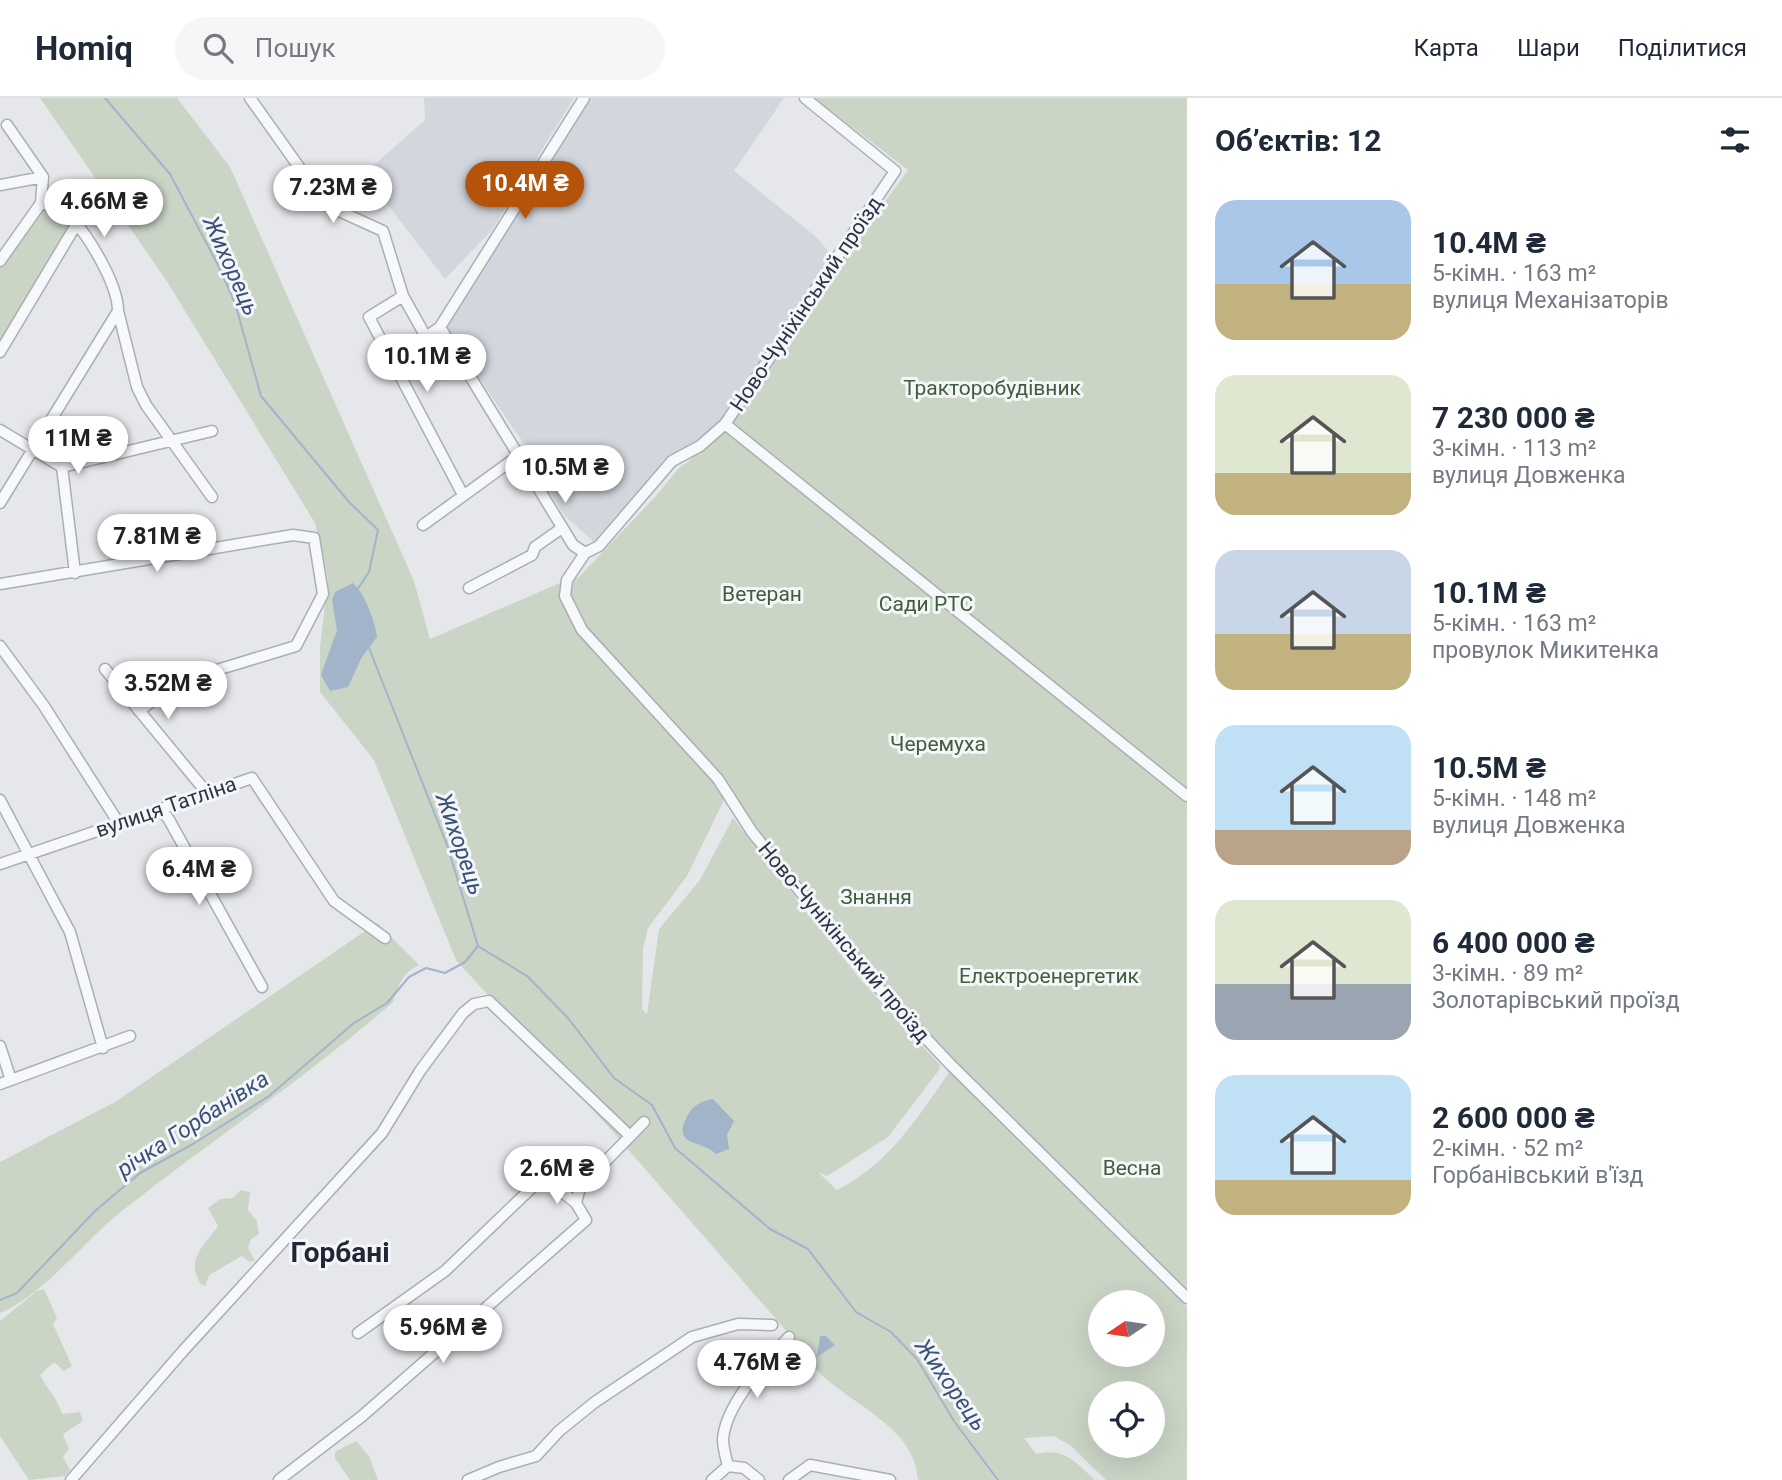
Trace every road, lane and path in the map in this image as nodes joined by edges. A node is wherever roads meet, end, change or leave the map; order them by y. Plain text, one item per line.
1 (250, 98) edge
2 (584, 98) edge
3 (805, 98) edge
4 (7, 125) dead end
5 (43, 177) junction
6 (0, 185) edge
7 (41, 202) junction
8 (76, 225) junction
9 (0, 261) edge
10 (402, 296) junction
11 (118, 311) junction
12 (440, 327) junction
13 (0, 352) edge
14 (725, 424) junction
15 (0, 430) edge
16 (212, 431) dead end
17 (173, 441) junction
18 (33, 451) junction
19 (518, 456) junction
20 (62, 467) junction
21 (463, 495) junction
22 (212, 497) dead end
23 (0, 503) edge
24 (423, 525) dead end
25 (562, 528) junction
26 (585, 553) junction
27 (75, 573) junction
28 (0, 584) edge
29 (469, 588) dead end
30 (0, 646) edge
31 (105, 669) dead end
32 (139, 711) junction
33 (207, 793) junction
34 (1187, 796) edge
35 (0, 800) edge
36 (159, 809) junction
37 (118, 822) junction
38 (29, 855) junction
39 (0, 864) edge
40 (385, 938) dead end
41 (262, 987) dead end
42 (130, 1036) dead end
43 (0, 1046) edge
44 (103, 1048) junction
45 (12, 1080) junction
46 (0, 1084) edge
47 (644, 1122) dead end
48 (630, 1136) junction
49 (576, 1203) junction
50 (1187, 1298) edge
51 (772, 1325) dead end
52 (358, 1333) dead end
53 (789, 1337) dead end
54 (728, 1466) junction
55 (71, 1480) edge
56 (279, 1480) edge
57 (468, 1480) edge
58 (712, 1480) edge
59 (759, 1480) edge
60 (789, 1480) edge
61 (890, 1480) edge

1 - 10 street
2 - 12 street
3 - 14 street, Ново-Чуніхінський проїзд
4 - 5 street
5 - 6 street
5 - 7 street
7 - 8 street
7 - 9 street
8 - 11 street
8 - 13 street
10 - 12 street
10 - 21 street
11 - 17 street
11 - 18 street
12 - 19 street
14 - 26 street
14 - 34 street, Ново-Чуніхінський проїзд
15 - 18 street
16 - 17 street
17 - 20 street
17 - 22 street
18 - 20 street
18 - 23 street
19 - 21 street
19 - 25 street
20 - 27 street
21 - 24 street
25 - 26 street
25 - 29 street
26 - 50 street, Ново-Чуніхінський проїзд
27 - 28 street
27 - 32 street
30 - 37 street
31 - 32 street
32 - 33 street
33 - 36 street, вулиця Татліна
33 - 40 street, вулиця Татліна
35 - 38 street
36 - 37 street, вулиця Татліна
36 - 41 street
37 - 38 street, вулиця Татліна
38 - 39 street, вулиця Татліна
38 - 44 street
42 - 44 street
43 - 45 street
44 - 45 street
45 - 46 street
47 - 48 street
48 - 49 street
48 - 55 street
49 - 52 street
49 - 56 street
51 - 57 street
53 - 54 street
54 - 58 street
54 - 59 street
60 - 61 street

